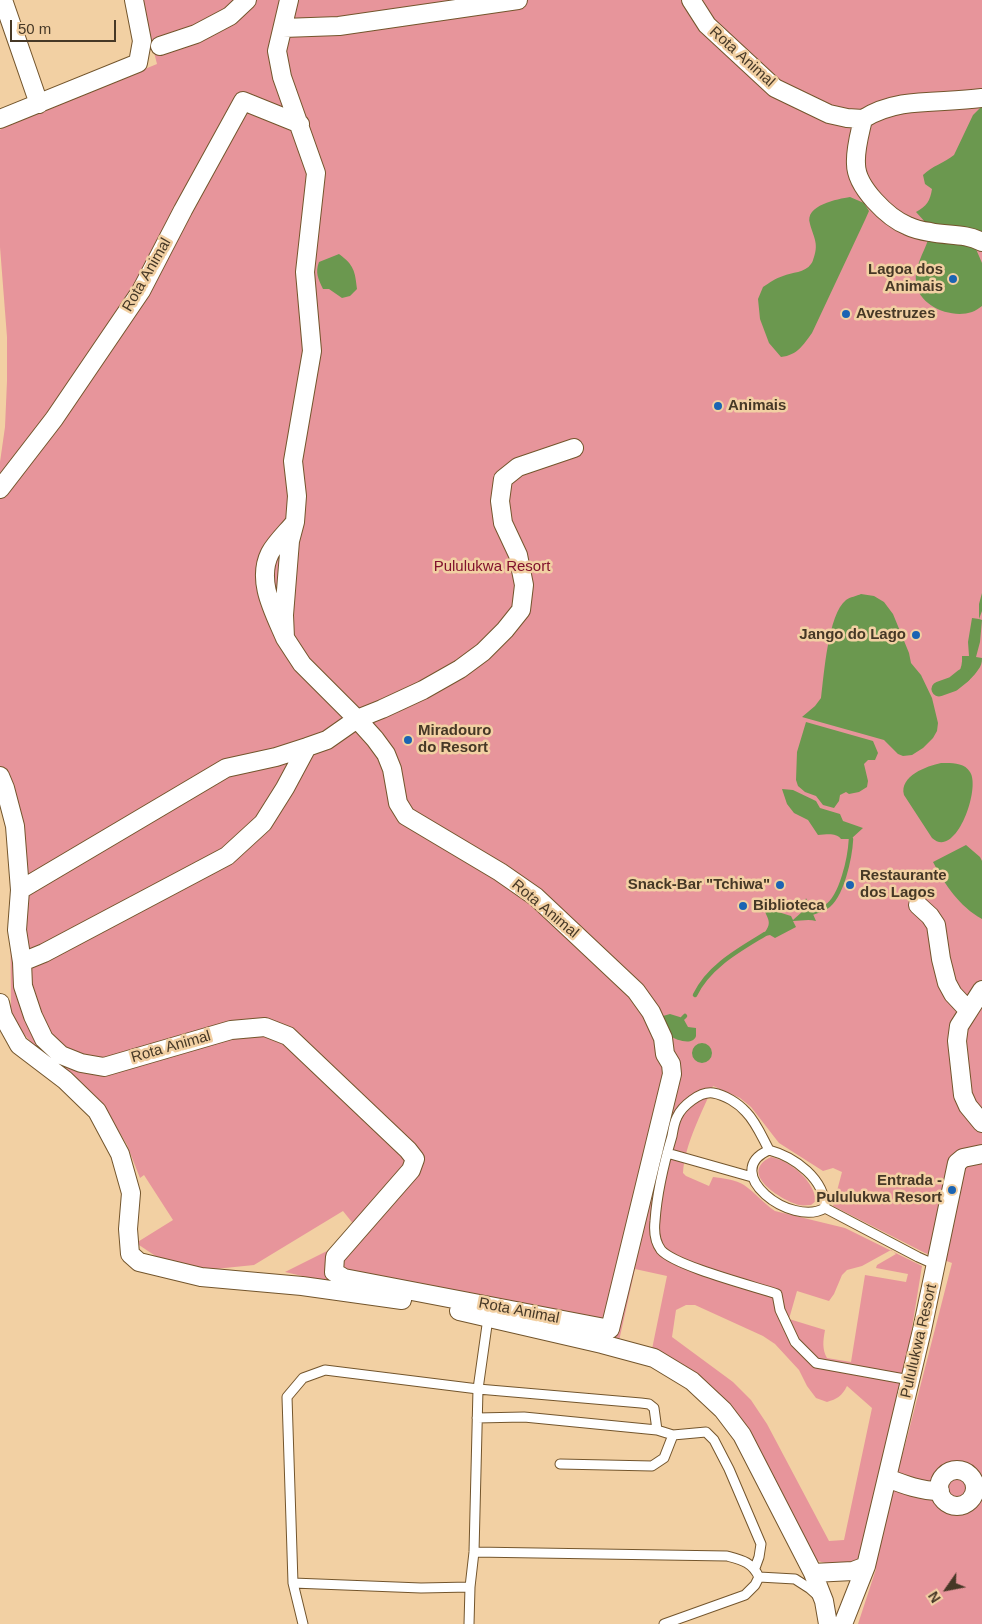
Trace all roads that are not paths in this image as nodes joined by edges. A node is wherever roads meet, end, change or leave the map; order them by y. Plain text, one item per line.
1 (3, 0) edge
2 (134, 0) edge
3 (247, 0) edge
4 (289, 0) edge
5 (518, 0) edge
6 (691, 0) edge
7 (283, 28) junction
8 (160, 46) dead end
9 (982, 98) edge
10 (38, 104) junction
11 (863, 119) junction
12 (0, 120) edge
13 (300, 124) junction
14 (982, 242) edge
15 (574, 448) dead end
16 (0, 489) edge
17 (357, 719) junction
18 (307, 747) junction
19 (0, 776) edge
20 (20, 890) junction
21 (918, 905) dead end
22 (22, 962) junction
23 (982, 990) edge
24 (0, 1003) edge
25 (968, 1010) junction
26 (982, 1123) edge
27 (770, 1150) junction
28 (667, 1153) junction
29 (982, 1154) edge
30 (752, 1177) junction
31 (825, 1208) junction
32 (936, 1265) junction
33 (488, 1318) junction
34 (910, 1380) junction
35 (478, 1389) junction
36 (477, 1418) junction
37 (657, 1430) junction
38 (673, 1435) junction
39 (560, 1464) dead end
40 (887, 1478) junction
41 (978, 1480) edge
42 (940, 1491) junction
43 (474, 1552) junction
44 (866, 1566) junction
45 (755, 1568) junction
46 (813, 1573) junction
47 (759, 1577) junction
48 (293, 1583) junction
49 (470, 1587) junction
50 (824, 1601) junction
51 (303, 1624) edge
52 (469, 1624) edge
53 (664, 1624) edge
54 (828, 1624) edge
55 (843, 1624) edge

1 - 10 street
2 - 10 street
3 - 8 street
4 - 7 street, Rota Animal
5 - 7 street
6 - 11 street, Rota Animal
7 - 13 street, Rota Animal
9 - 11 street
10 - 12 street
11 - 14 street
13 - 16 street, Rota Animal
13 - 17 street, Rota Animal
15 - 17 street
17 - 18 street
17 - 22 street, Rota Animal
18 - 20 street
18 - 22 street
19 - 20 street, Rota Animal
20 - 22 street, Rota Animal
21 - 25 street
23 - 25 street
24 - 33 street
25 - 26 street
27 - 28 lane
27 - 30 lane
27 - 31 lane
28 - 30 lane
28 - 34 lane
29 - 32 street, Pululukwa Resort
30 - 31 lane
31 - 32 lane
32 - 34 street, Pululukwa Resort
33 - 35 lane
33 - 46 street
34 - 40 street, Pululukwa Resort
35 - 36 lane
35 - 37 lane
35 - 48 lane
36 - 37 lane
36 - 43 lane
37 - 38 lane
38 - 39 lane
38 - 45 lane
40 - 42 street
40 - 44 street, Pululukwa Resort
41 - 42 street
41 - 42 street
43 - 45 lane
43 - 49 lane
44 - 46 street
44 - 55 street, Pululukwa Resort
45 - 47 lane
46 - 50 street
47 - 50 lane
47 - 53 lane
48 - 49 lane
48 - 51 lane
49 - 52 lane
50 - 54 street

